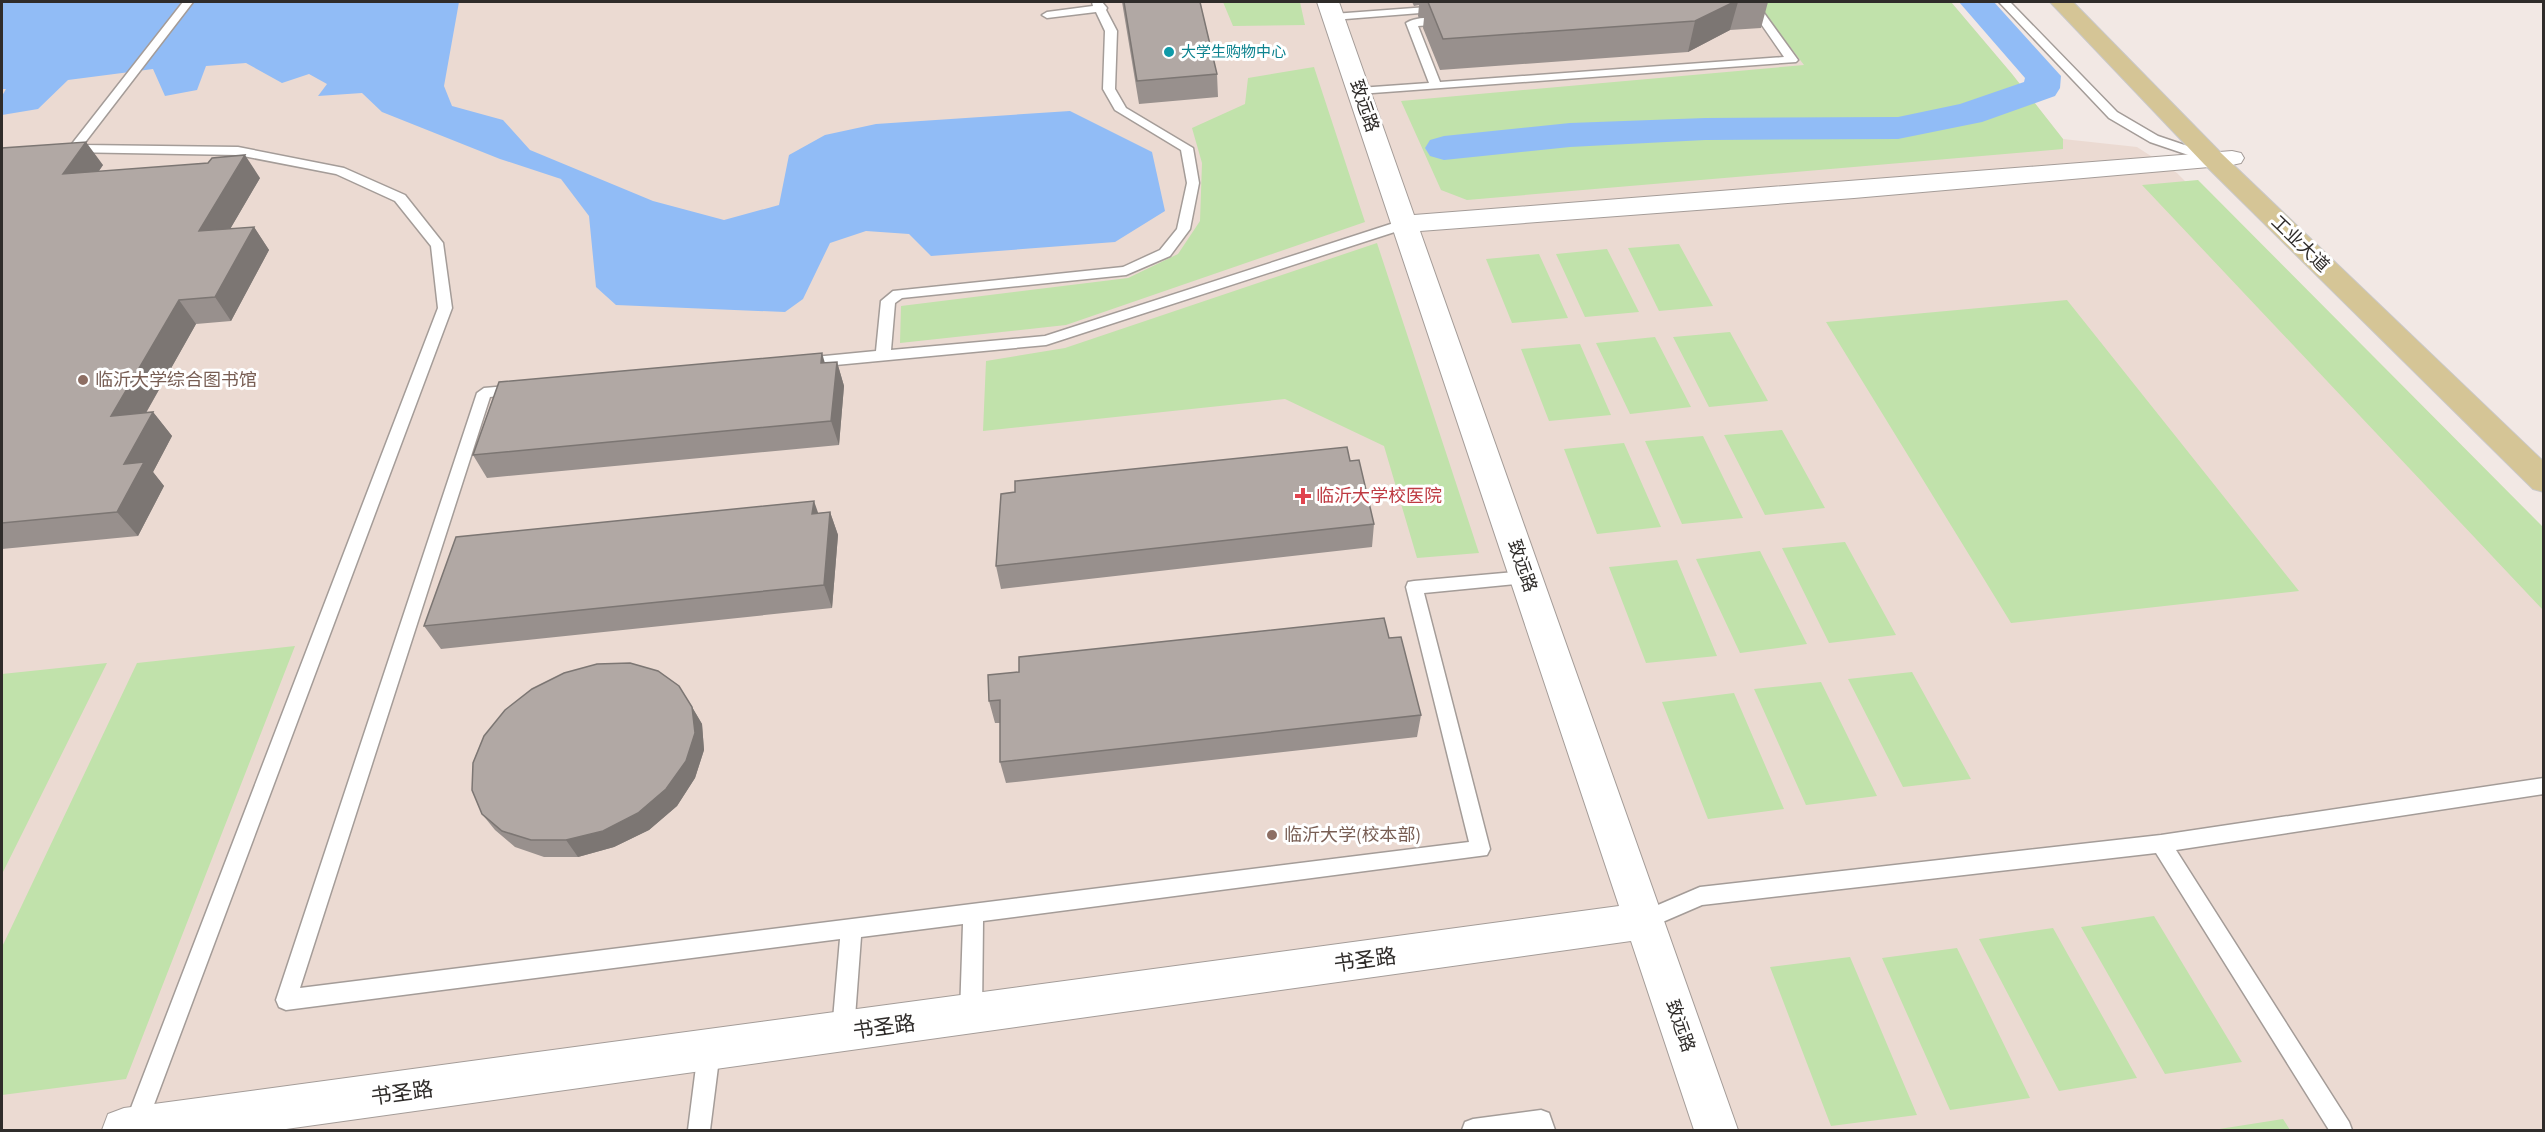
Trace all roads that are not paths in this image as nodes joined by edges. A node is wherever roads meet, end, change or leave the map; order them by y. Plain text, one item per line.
1 (188, 2) edge
2 (1751, 2) edge
3 (2004, 2) edge
4 (2061, 2) edge
5 (2079, 2) edge
6 (1099, 5) edge
7 (1402, 6) edge
8 (1451, 8) edge
9 (1331, 9) edge
10 (1047, 15) dead end
11 (1458, 20) edge
12 (1411, 23) junction
13 (1435, 84) junction
14 (1359, 91) junction
15 (75, 148) junction
16 (54, 151) edge
17 (2222, 158) junction
18 (1404, 225) junction
19 (884, 355) junction
20 (790, 364) edge
21 (531, 388) edge
22 (2544, 456) edge
23 (2544, 481) edge
24 (1526, 577) junction
25 (2544, 786) edge
26 (2162, 844) junction
27 (972, 913) junction
28 (1644, 921) junction
29 (851, 928) junction
30 (971, 1015) junction
31 (843, 1032) junction
32 (709, 1051) junction
33 (128, 1130) edge
34 (699, 1131) edge
35 (1473, 1131) edge
36 (1544, 1131) edge
37 (1716, 1131) edge
38 (2341, 1131) edge

1 - 15 lane
2 - 13 lane
3 - 17 lane
4 - 17 main road, 工业大道
5 - 17 main road, 工业大道
6 - 10 lane
6 - 19 lane
7 - 8 lane
7 - 9 lane
7 - 12 lane
9 - 14 street, 致远路
11 - 12 lane
12 - 13 lane
13 - 14 lane
14 - 18 street, 致远路
15 - 16 lane
15 - 33 lane
17 - 18 street
17 - 22 main road, 工业大道
17 - 23 main road, 工业大道
18 - 19 lane
18 - 24 street, 致远路
19 - 20 lane
21 - 29 lane
24 - 27 lane
24 - 28 street, 致远路
25 - 26 lane
26 - 28 lane
26 - 38 lane
27 - 29 lane
27 - 30 lane
28 - 30 street, 书圣路
28 - 37 street, 致远路
29 - 31 lane
30 - 31 street, 书圣路
31 - 32 street, 书圣路
32 - 33 street, 书圣路
32 - 34 lane
35 - 36 lane

